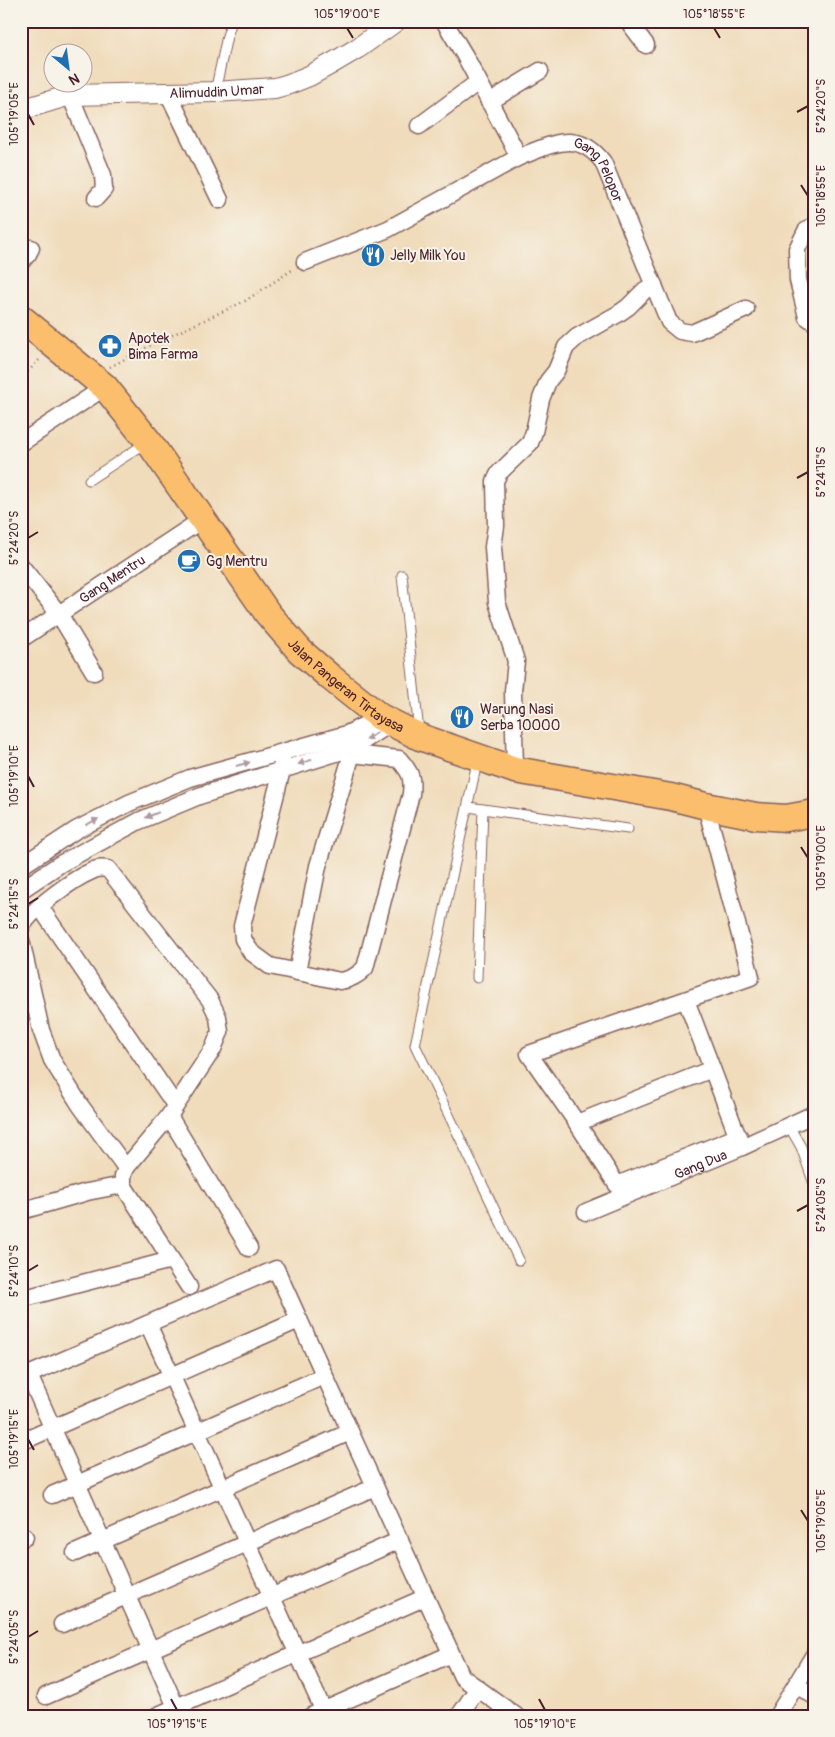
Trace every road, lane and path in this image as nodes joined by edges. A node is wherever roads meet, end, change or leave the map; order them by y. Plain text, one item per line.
1 (232, 21) edge
2 (396, 21) edge
3 (444, 21) edge
4 (628, 21) edge
5 (646, 45) dead end
6 (540, 71) dead end
7 (478, 82) junction
8 (215, 92) junction
9 (168, 93) junction
10 (70, 95) junction
11 (489, 102) junction
12 (21, 110) edge
13 (419, 126) dead end
14 (519, 157) junction
15 (96, 198) dead end
16 (220, 200) dead end
17 (814, 225) edge
18 (31, 248) dead end
19 (21, 262) edge
20 (305, 262) joint
21 (654, 285) junction
22 (746, 309) dead end
23 (21, 318) edge
24 (814, 322) edge
25 (47, 352) dead end
26 (21, 379) edge
27 (99, 381) junction
28 (149, 442) junction
29 (21, 444) edge
30 (90, 480) dead end
31 (202, 520) junction
32 (21, 566) edge
33 (402, 575) dead end
34 (59, 614) junction
35 (21, 639) edge
36 (94, 672) dead end
37 (386, 720) junction
38 (420, 737) junction
39 (350, 745) junction
40 (478, 758) junction
41 (282, 762) junction
42 (515, 770) junction
43 (180, 782) junction
44 (188, 800) junction
45 (706, 806) junction
46 (468, 807) junction
47 (483, 809) junction
48 (814, 813) edge
49 (628, 829) dead end
50 (61, 839) junction
51 (72, 857) junction
52 (24, 864) edge
53 (39, 878) junction
54 (21, 890) edge
55 (46, 902) junction
56 (21, 928) edge
57 (21, 940) edge
58 (297, 972) junction
59 (477, 978) dead end
60 (686, 1000) junction
61 (712, 1070) junction
62 (172, 1110) junction
63 (814, 1114) edge
64 (577, 1123) junction
65 (789, 1126) junction
66 (740, 1141) junction
67 (126, 1168) junction
68 (814, 1184) edge
69 (123, 1185) junction
70 (21, 1212) edge
71 (586, 1212) dead end
72 (249, 1248) dead end
73 (171, 1260) junction
74 (519, 1260) dead end
75 (189, 1287) dead end
76 (21, 1299) edge
77 (299, 1320) junction
78 (148, 1324) junction
79 (25, 1376) edge
80 (172, 1376) junction
81 (324, 1376) junction
82 (53, 1428) junction
83 (197, 1431) junction
84 (350, 1432) junction
85 (21, 1442) edge
86 (77, 1484) junction
87 (375, 1487) junction
88 (223, 1488) junction
89 (52, 1495) dead end
90 (400, 1540) junction
91 (103, 1541) junction
92 (248, 1543) junction
93 (75, 1553) dead end
94 (127, 1596) junction
95 (272, 1597) junction
96 (426, 1597) junction
97 (62, 1624) dead end
98 (151, 1650) junction
99 (297, 1654) junction
100 (451, 1654) junction
101 (814, 1655) edge
102 (796, 1685) junction
103 (478, 1688) junction
104 (46, 1696) dead end
105 (814, 1696) edge
106 (178, 1711) edge
107 (320, 1714) edge
108 (459, 1715) edge
109 (156, 1716) edge
110 (516, 1716) edge
111 (777, 1716) edge

1 - 8 lane
2 - 8 street, Alimuddin Umar
3 - 7 street
4 - 5 street
6 - 11 street
7 - 11 street
7 - 13 street
8 - 9 street, Alimuddin Umar
9 - 10 street, Alimuddin Umar
9 - 16 street
10 - 12 street, Alimuddin Umar
10 - 15 street
11 - 14 street
14 - 20 street, Gang Pelopor
14 - 21 street, Gang Pelopor
17 - 24 street
18 - 19 street
20 - 27 path
21 - 22 street, Gang Pelopor
21 - 42 street
23 - 27 main road, Jalan Pangeran Tirtayasa
25 - 26 path
27 - 28 main road, Jalan Pangeran Tirtayasa
27 - 29 street
28 - 30 lane
28 - 31 main road, Jalan Pangeran Tirtayasa
31 - 34 street, Gang Mentru
31 - 37 main road, Jalan Pangeran Tirtayasa
32 - 34 street
33 - 38 lane
34 - 35 street, Gang Mentru
34 - 36 street
37 - 38 main road, Jalan Pangeran Tirtayasa
37 - 39 street
38 - 40 main road, Jalan Pangeran Tirtayasa
39 - 41 street
39 - 58 street
39 - 58 street
40 - 42 main road, Jalan Pangeran Tirtayasa
40 - 46 lane
43 -> 41 street
41 - 44 street
41 - 58 street
42 - 45 main road, Jalan Pangeran Tirtayasa
43 - 44 street
50 -> 43 street
44 -> 51 street
45 - 48 main road, Jalan Pangeran Tirtayasa
45 - 60 street
46 - 47 lane
46 - 74 lane
47 - 49 lane
47 - 59 lane
50 - 51 street
50 - 52 street
51 - 53 street
52 - 53 street
53 - 54 street
53 - 55 street
55 - 56 street
55 - 62 street
55 - 62 street
57 - 67 street
60 - 61 street
60 - 64 street
61 - 64 street
61 - 66 street
62 - 67 street
62 - 72 street
63 - 65 street, Gang Dua
64 - 66 street
65 - 66 street, Gang Dua
65 - 68 lane
66 - 71 street, Gang Dua
67 - 69 street
69 - 70 street
69 - 73 street
73 - 75 street
73 - 76 street
77 - 78 street
77 - 80 street
77 - 81 street
78 - 79 street
78 - 80 street
79 - 82 street
80 - 82 street
80 - 83 street
81 - 83 street
81 - 84 street
82 - 85 street
82 - 86 street
83 - 86 street
83 - 88 street
84 - 87 street
84 - 88 street
86 - 89 street
86 - 91 street
87 - 90 street
87 - 92 street
88 - 91 street
88 - 92 street
90 - 95 street
90 - 96 street
91 - 93 street
91 - 94 street
92 - 94 street
92 - 95 street
94 - 97 street
94 - 98 street
95 - 98 street
95 - 99 street
96 - 99 street
96 - 100 street
98 - 104 street
98 - 106 street
99 - 106 street
99 - 107 street
100 - 103 street
100 - 107 street
101 - 102 street
102 - 105 street
102 - 111 street
103 - 108 street
103 - 110 street
106 - 109 street

